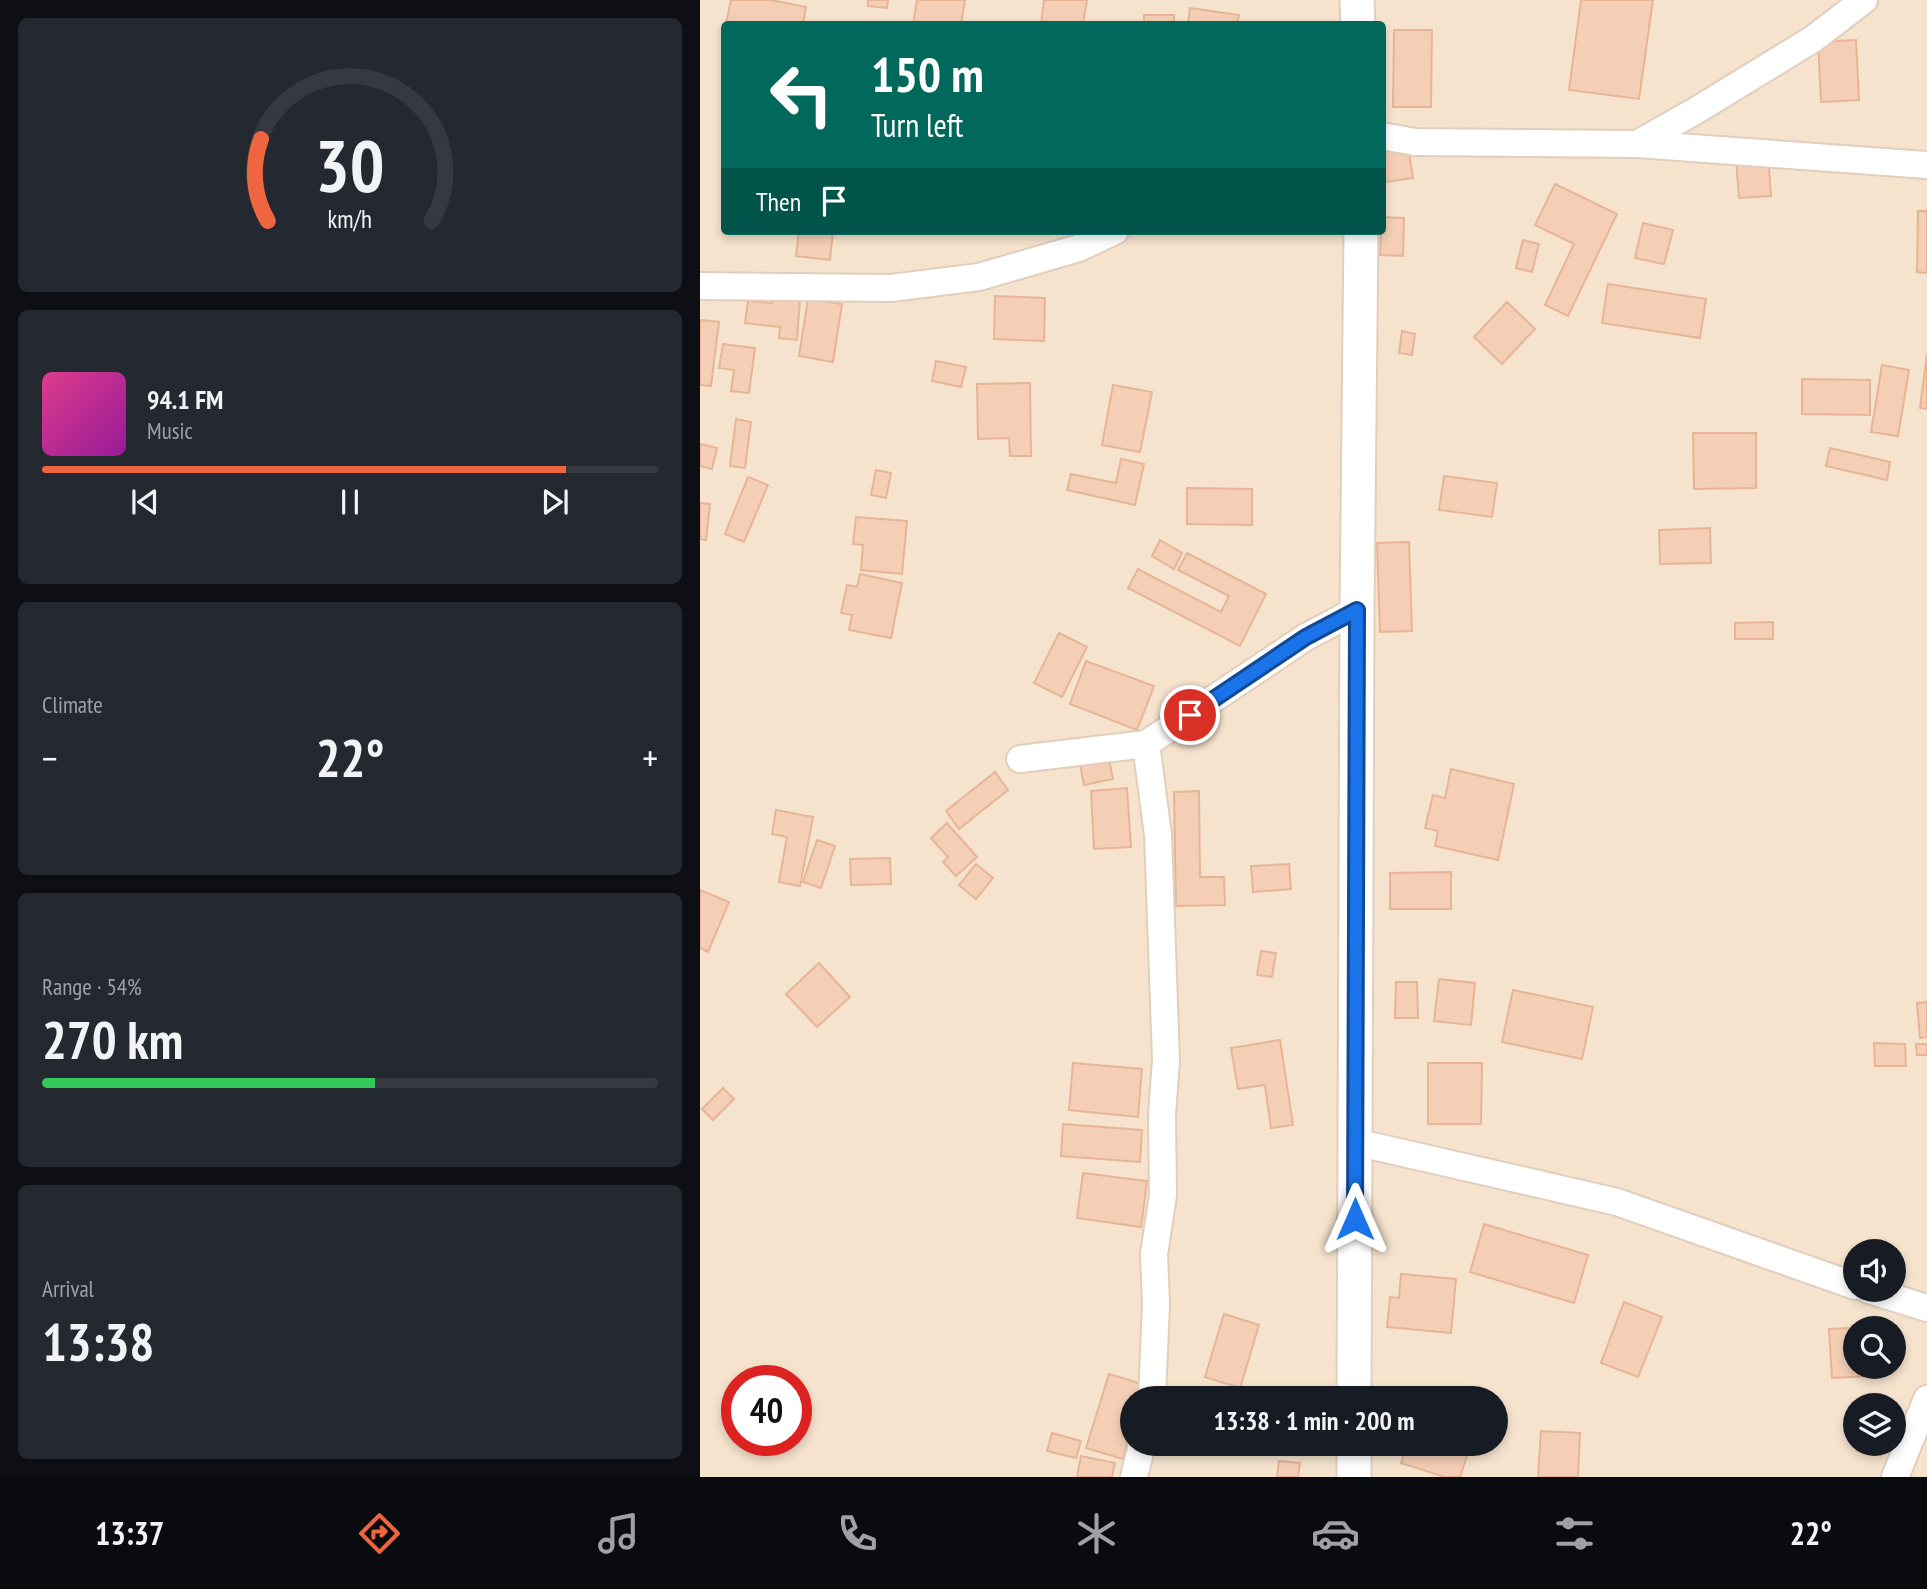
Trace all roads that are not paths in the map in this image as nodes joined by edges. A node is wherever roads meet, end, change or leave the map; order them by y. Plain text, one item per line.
1 (1357, 0) edge
2 (1864, 0) edge
3 (1358, 21) edge
4 (1386, 137) edge
5 (1637, 144) junction
6 (1927, 165) edge
7 (1107, 235) edge
8 (1361, 235) edge
9 (700, 286) edge
10 (1357, 610) junction
11 (1146, 744) junction
12 (1020, 759) dead end
13 (1355, 1142) junction
14 (1843, 1282) edge
15 (1906, 1301) edge
16 (1927, 1308) edge
17 (1153, 1386) edge
18 (1354, 1386) edge
19 (1927, 1399) edge
20 (1139, 1456) edge
21 (1354, 1456) edge
22 (1134, 1477) edge
23 (1354, 1477) edge
24 (1895, 1477) edge

1 - 3 street
2 - 5 street
4 - 5 street
5 - 6 street
7 - 9 street
8 - 10 street
10 - 11 street
10 - 13 street
11 - 12 street
11 - 17 street
13 - 14 street
13 - 18 street
15 - 16 street
19 - 24 street
20 - 22 street
21 - 23 street

